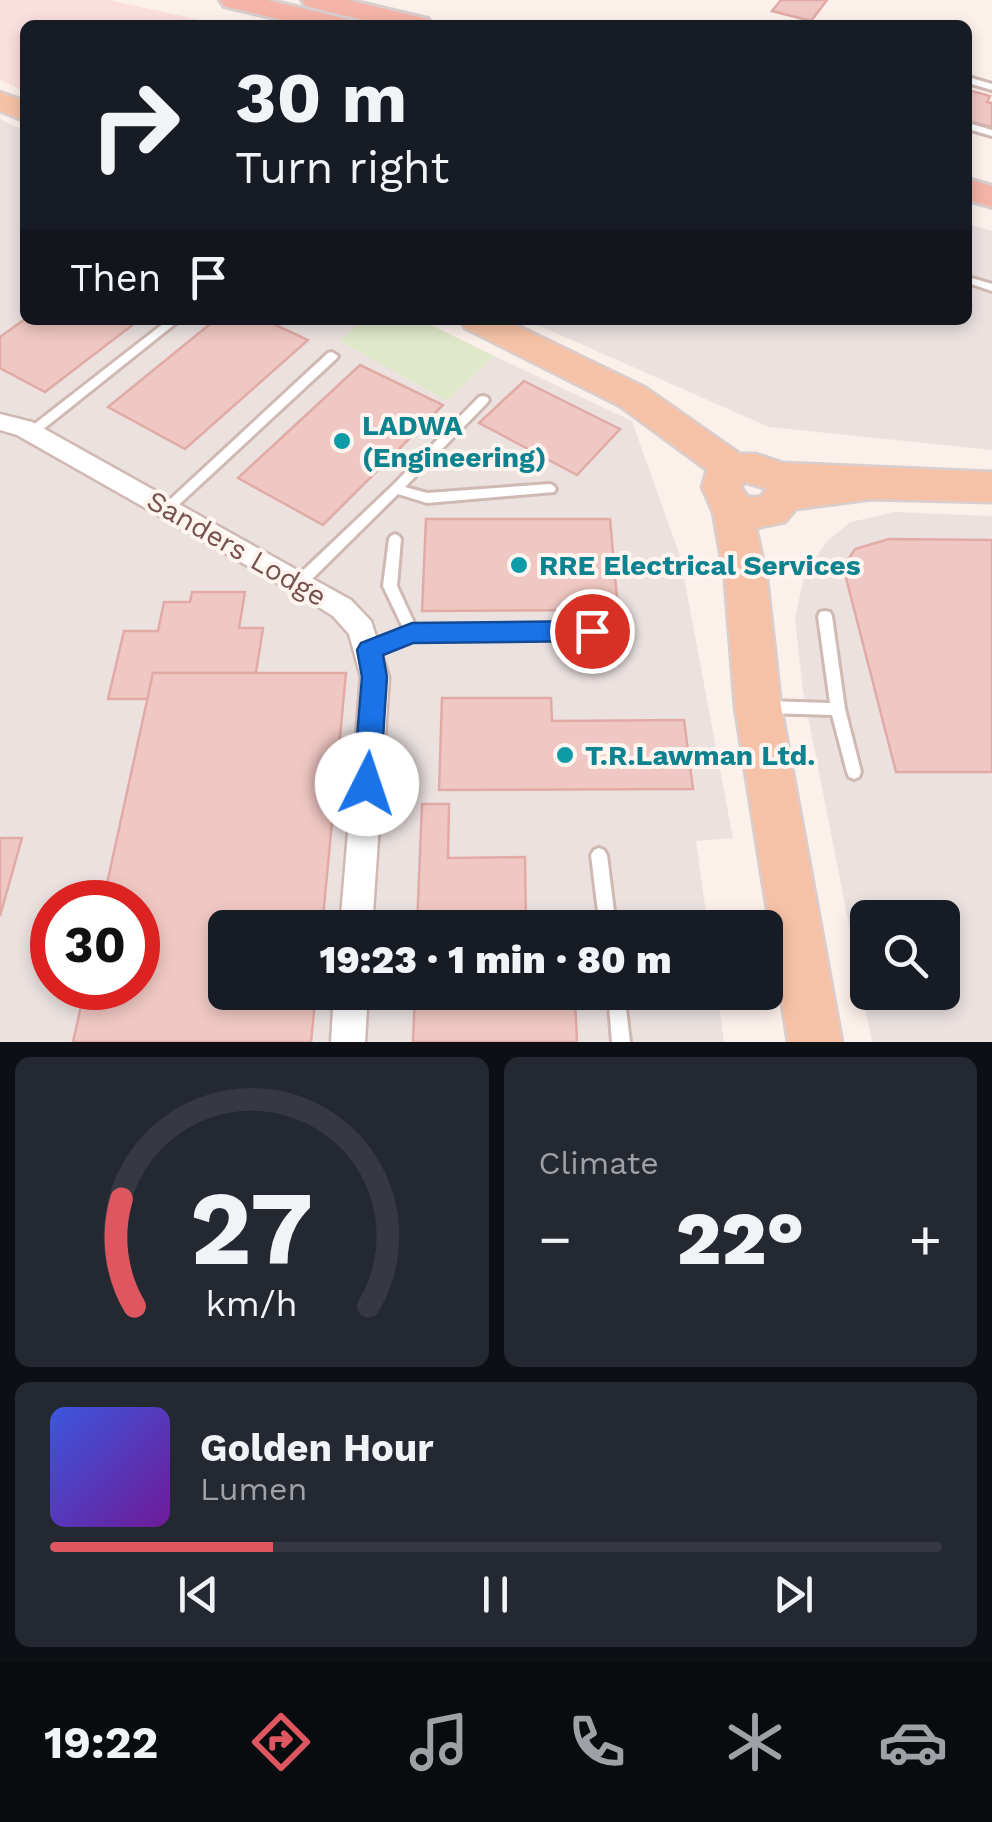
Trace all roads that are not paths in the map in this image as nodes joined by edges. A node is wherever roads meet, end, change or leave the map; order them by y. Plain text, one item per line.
1 (233, 0) edge
2 (316, 0) edge
3 (316, 20) edge
4 (398, 20) edge
5 (169, 325) edge
6 (487, 325) edge
7 (332, 356) dead end
8 (483, 400) dead end
9 (0, 422) edge
10 (32, 432) junction
11 (992, 486) edge
12 (396, 488) junction
13 (550, 490) dead end
14 (757, 492) junction
15 (168, 508) junction
16 (395, 539) dead end
17 (299, 583) junction
18 (825, 616) dead end
19 (592, 631) dead end
20 (412, 633) junction
21 (370, 650) junction
22 (758, 707) junction
23 (838, 709) junction
24 (854, 772) dead end
25 (599, 855) dead end
26 (357, 910) edge
27 (606, 910) edge
28 (351, 1010) edge
29 (618, 1010) edge
30 (348, 1042) edge
31 (622, 1042) edge
32 (815, 1042) edge

1 - 3 highway
2 - 4 highway
5 - 10 lane
6 - 14 main road
7 - 15 lane
8 - 12 lane
9 - 10 street, Sanders Lodge
10 - 15 street, Sanders Lodge
11 - 14 main road
12 - 13 lane
12 - 17 lane
14 - 22 main road
15 - 17 street, Sanders Lodge
16 - 20 lane
17 - 21 street, Sanders Lodge
18 - 23 lane
19 - 20 lane
20 - 21 lane
21 - 26 street, Sanders Lodge
22 - 23 lane
22 - 32 main road
23 - 24 lane
25 - 27 lane
28 - 30 street
29 - 31 lane

